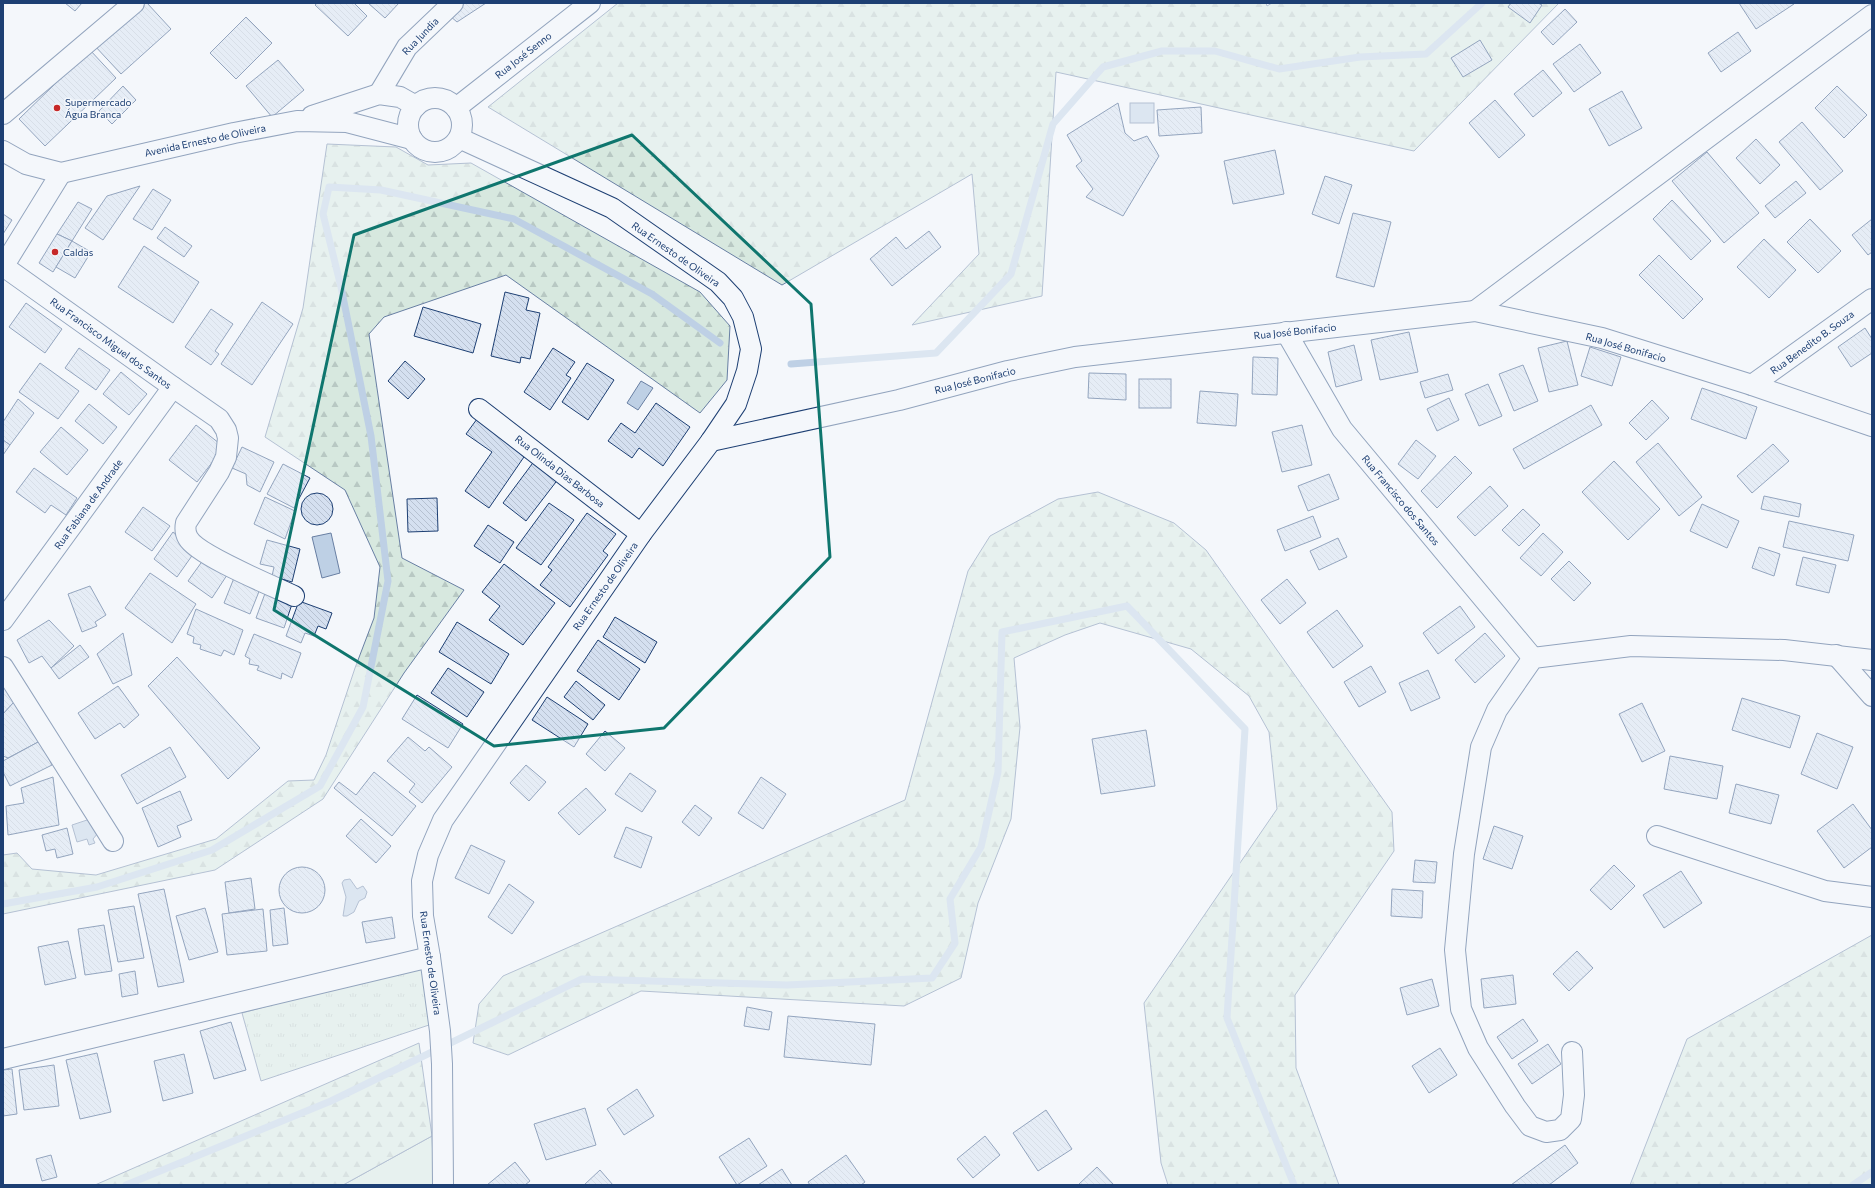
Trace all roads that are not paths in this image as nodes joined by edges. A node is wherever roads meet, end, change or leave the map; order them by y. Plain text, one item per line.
1 (134, 3) edge
2 (453, 3) edge
3 (590, 3) edge
4 (1872, 15) edge
5 (379, 94) junction
6 (416, 106) junction
7 (456, 108) junction
8 (3, 114) edge
9 (297, 121) junction
10 (459, 138) junction
11 (412, 139) junction
12 (3, 151) edge
13 (61, 173) junction
14 (3, 266) edge
15 (1872, 299) edge
16 (1475, 311) junction
17 (1286, 332) junction
18 (1752, 385) junction
19 (172, 387) junction
20 (479, 409) dead end
21 (1872, 426) edge
22 (711, 440) junction
23 (641, 534) junction
24 (294, 596) dead end
25 (3, 620) edge
26 (1836, 655) junction
27 (1533, 658) junction
28 (1872, 660) edge
29 (3, 667) edge
30 (1872, 696) edge
31 (1657, 836) dead end
32 (113, 841) dead end
33 (1872, 897) edge
34 (430, 957) junction
35 (1572, 1052) dead end
36 (3, 1059) edge
37 (443, 1185) edge

1 - 8 street
2 - 5 street, Rua Jundia
3 - 7 street, Rua José Senno
4 - 16 street
5 - 6 street
5 - 9 street
6 - 7 street
6 - 11 street
7 - 10 street
9 - 11 street, Avenida Ernesto de Oliveira
9 - 13 street, Avenida Ernesto de Oliveira
10 - 11 street
10 - 22 street, Rua Ernesto de Oliveira
12 - 13 street, Avenida Ernesto de Oliveira
13 - 14 street
14 - 19 street, Rua Francisco Miguel dos Santos
15 - 18 street, Rua Benedito B. Souza
16 - 17 street, Rua José Bonifacio
16 - 18 street, Rua José Bonifacio
17 - 22 street, Rua José Bonifacio
17 - 27 street, Rua Francisco dos Santos
18 - 21 street, Rua José Bonifacio
19 - 24 street, Rua Francisco Miguel dos Santos
19 - 25 street, Rua Fabiana de Andrade
20 - 23 street, Rua Olinda Dias Barbosa
22 - 23 street, Rua Ernesto de Oliveira
23 - 34 street, Rua Ernesto de Oliveira
26 - 27 street
26 - 28 street
26 - 30 street
27 - 35 street
29 - 32 street
31 - 33 street
34 - 36 street
34 - 37 street, Rua Ernesto de Oliveira

